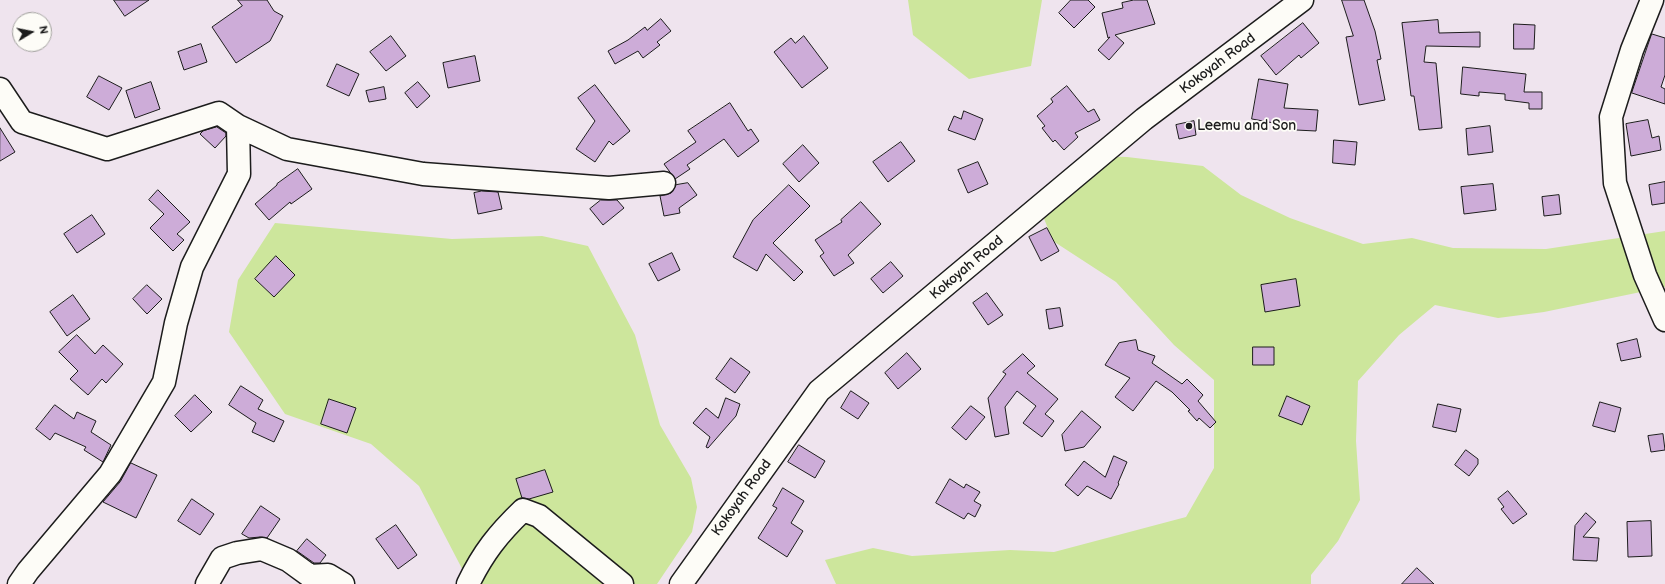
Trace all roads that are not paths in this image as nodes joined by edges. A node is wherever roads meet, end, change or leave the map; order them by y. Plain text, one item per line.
1 (1302, 0) edge
2 (1652, 0) edge
3 (0, 89) edge
4 (238, 126) junction
5 (664, 182) dead end
6 (1665, 320) edge
7 (19, 584) edge
8 (207, 584) edge
9 (342, 584) edge
10 (468, 584) edge
11 (622, 584) edge
12 (681, 584) edge

1 - 12 street, Kokoyah Road
2 - 6 street
3 - 4 street
4 - 5 street
4 - 7 street
8 - 9 street
10 - 11 street

